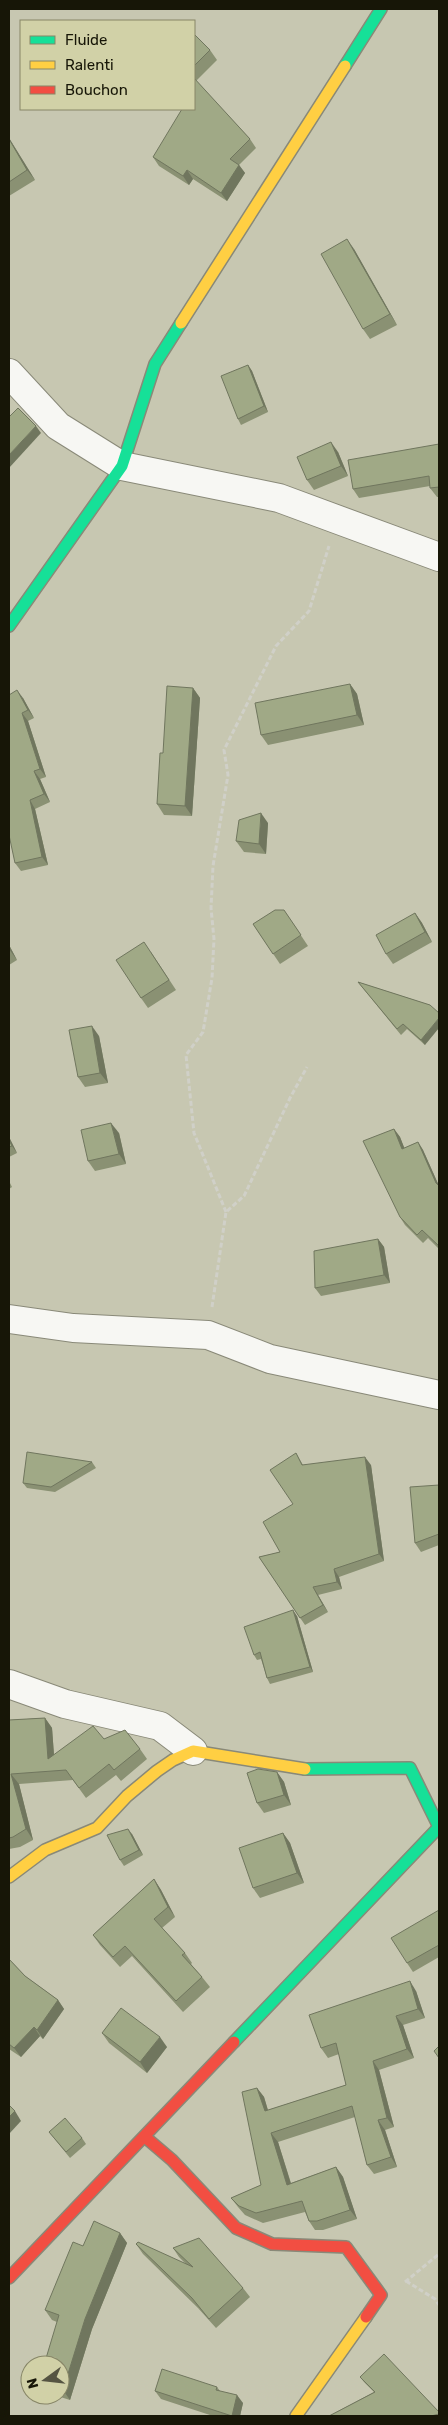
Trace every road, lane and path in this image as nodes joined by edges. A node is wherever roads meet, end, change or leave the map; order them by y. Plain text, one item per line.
1 (381, 9) edge
2 (9, 373) edge
3 (122, 466) junction
4 (338, 520) junction
5 (439, 556) edge
6 (9, 626) edge
7 (307, 1067) dead end
8 (226, 1212) junction
9 (9, 1318) edge
10 (208, 1335) junction
11 (439, 1395) edge
12 (9, 1684) edge
13 (193, 1751) junction
14 (439, 1827) edge
15 (9, 1877) edge
16 (144, 2137) junction
17 (439, 2254) edge
18 (9, 2278) edge
19 (406, 2282) junction
20 (381, 2295) junction
21 (439, 2305) edge
22 (296, 2416) edge

1 - 3 street
2 - 3 street
3 - 4 street
3 - 6 street
4 - 5 street
4 - 8 path
7 - 8 path
8 - 10 path
9 - 10 street
10 - 11 street
12 - 13 street
13 - 14 street
13 - 15 street
14 - 16 street
16 - 18 street
16 - 20 street
17 - 19 path
19 - 20 path
19 - 21 path
20 - 22 street

